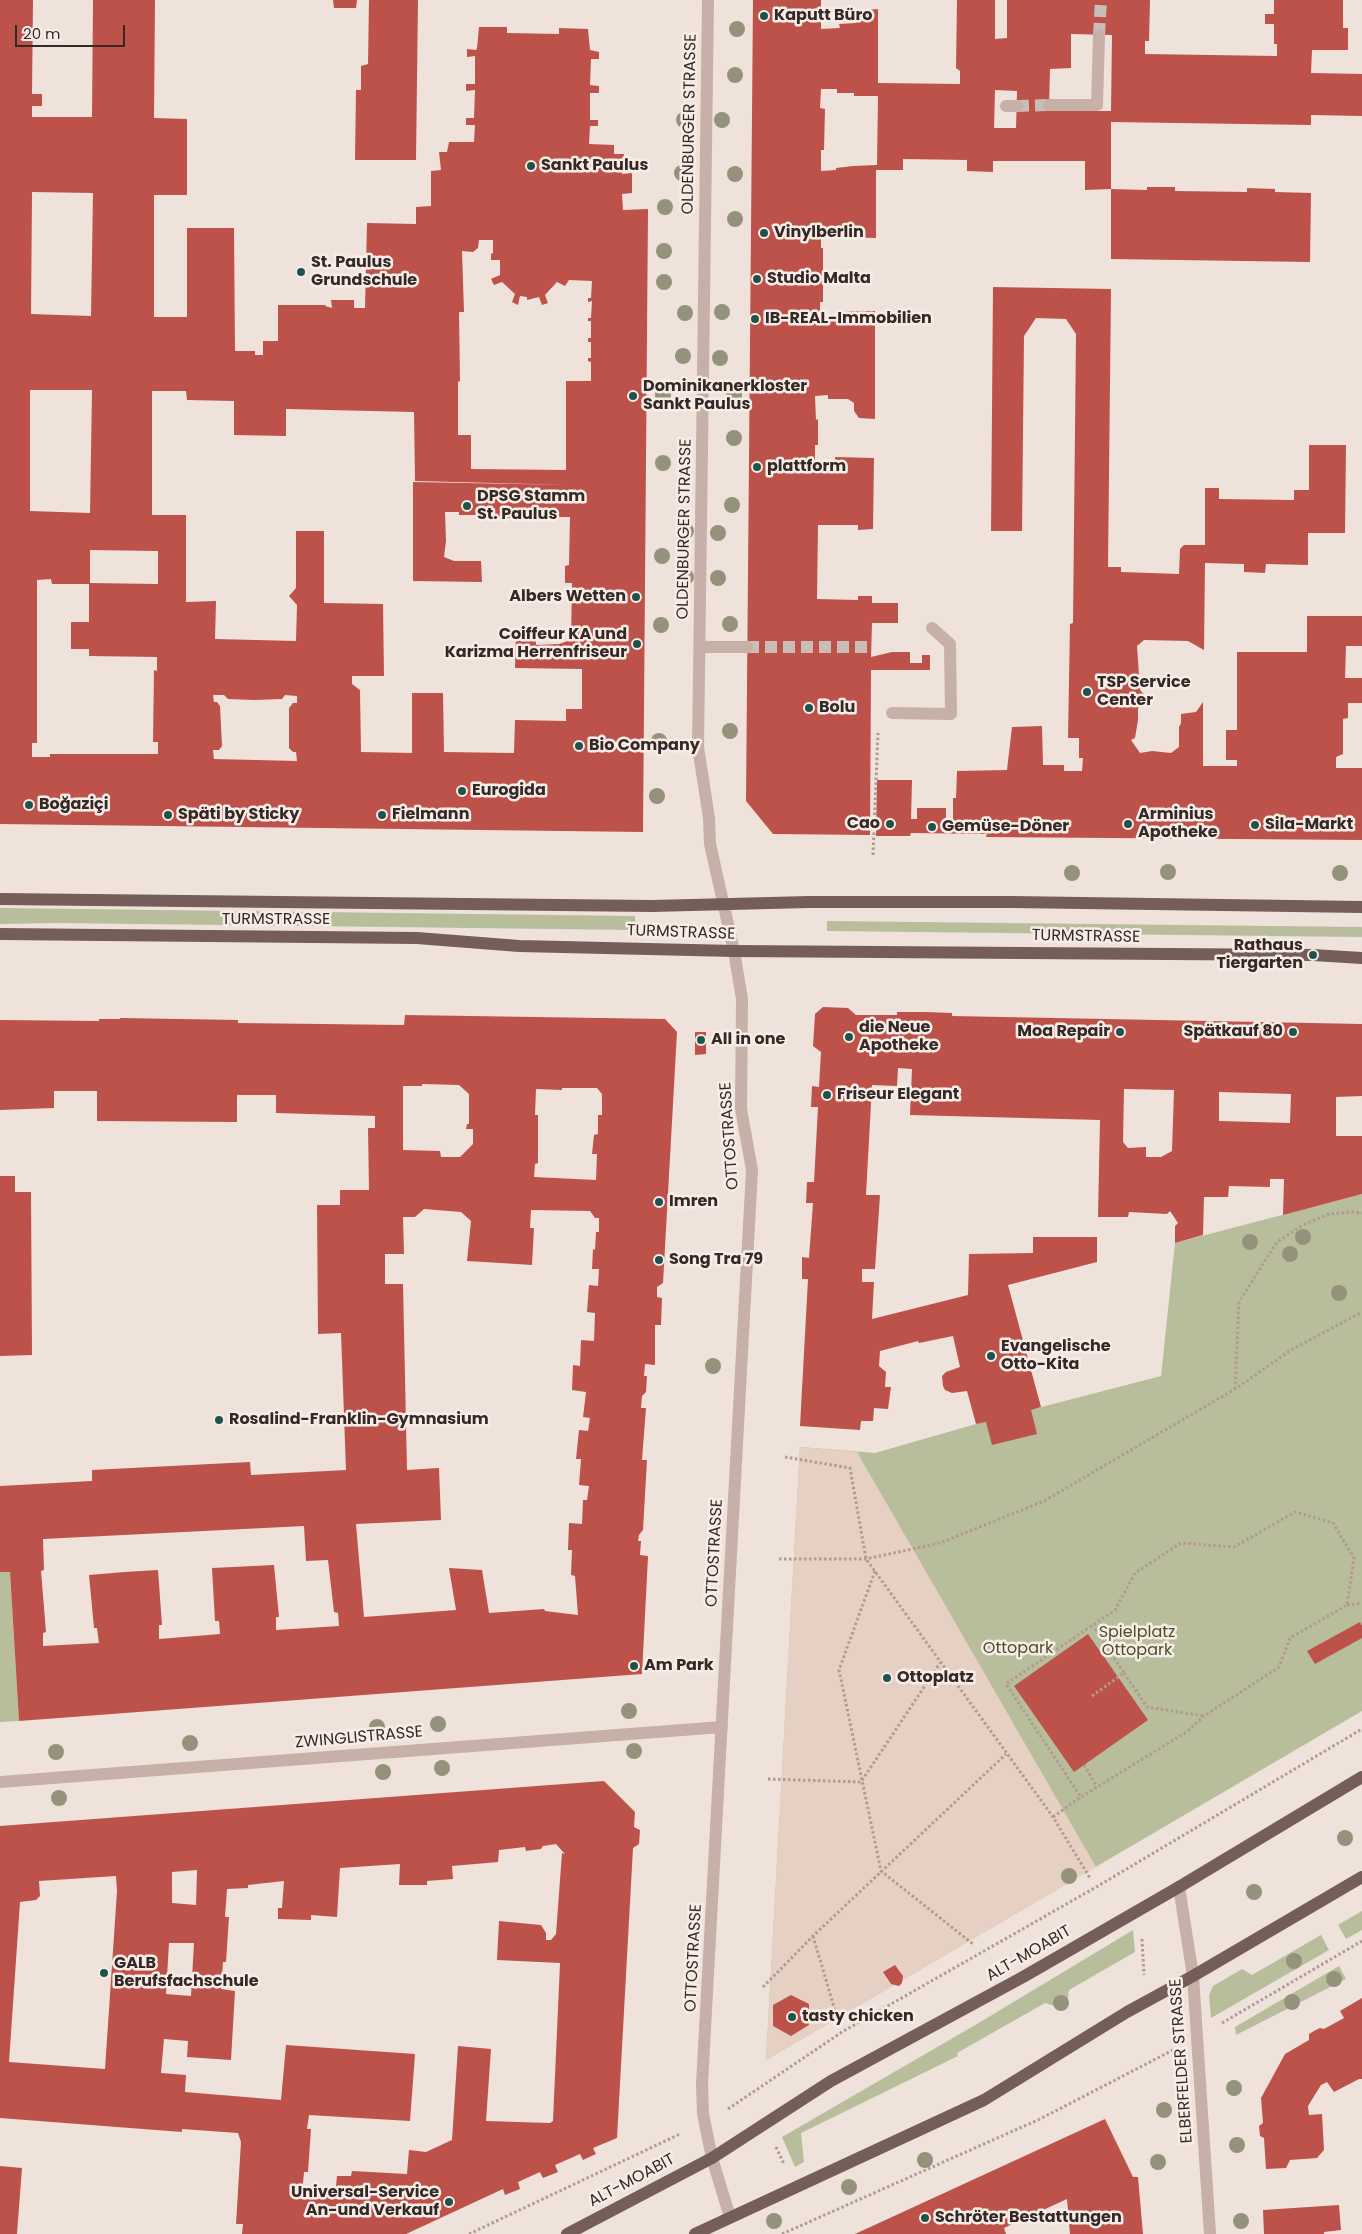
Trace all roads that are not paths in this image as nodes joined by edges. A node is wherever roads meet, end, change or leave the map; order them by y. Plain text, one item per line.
1 (708, 0) edge
2 (1099, 35) tunnel mouth
3 (1050, 105) tunnel mouth
4 (932, 628) dead end
5 (700, 647) junction
6 (747, 647) tunnel mouth
7 (892, 713) road end
8 (0, 899) edge
9 (722, 905) junction
10 (1362, 907) edge
11 (0, 934) edge
12 (734, 951) junction
13 (1362, 958) edge
14 (722, 1727) junction
15 (1362, 1778) edge
16 (0, 1782) edge
17 (1362, 1877) edge
18 (1179, 1887) junction
19 (1193, 1976) junction
20 (712, 2158) junction
21 (730, 2217) junction
22 (567, 2234) edge
23 (694, 2234) edge
24 (1210, 2234) edge

1 - 5 street, OLDENBURGER STRASSE
2 - 3 street
4 - 7 street
5 - 6 street
5 - 9 street, OLDENBURGER STRASSE
8 - 9 main road, TURMSTRASSE
9 - 10 main road, TURMSTRASSE
9 - 12 street, OTTOSTRASSE
11 - 12 main road, TURMSTRASSE
12 - 13 main road, TURMSTRASSE
12 - 14 street, OTTOSTRASSE
14 - 16 street, ZWINGLISTRASSE
14 - 20 street, OTTOSTRASSE
15 - 18 main road, ALT-MOABIT
17 - 19 main road
18 - 19 street, ELBERFELDER STRASSE
18 - 20 main road, ALT-MOABIT
19 - 21 main road
19 - 24 street, ELBERFELDER STRASSE
20 - 21 street
20 - 22 main road, ALT-MOABIT
21 - 23 main road

